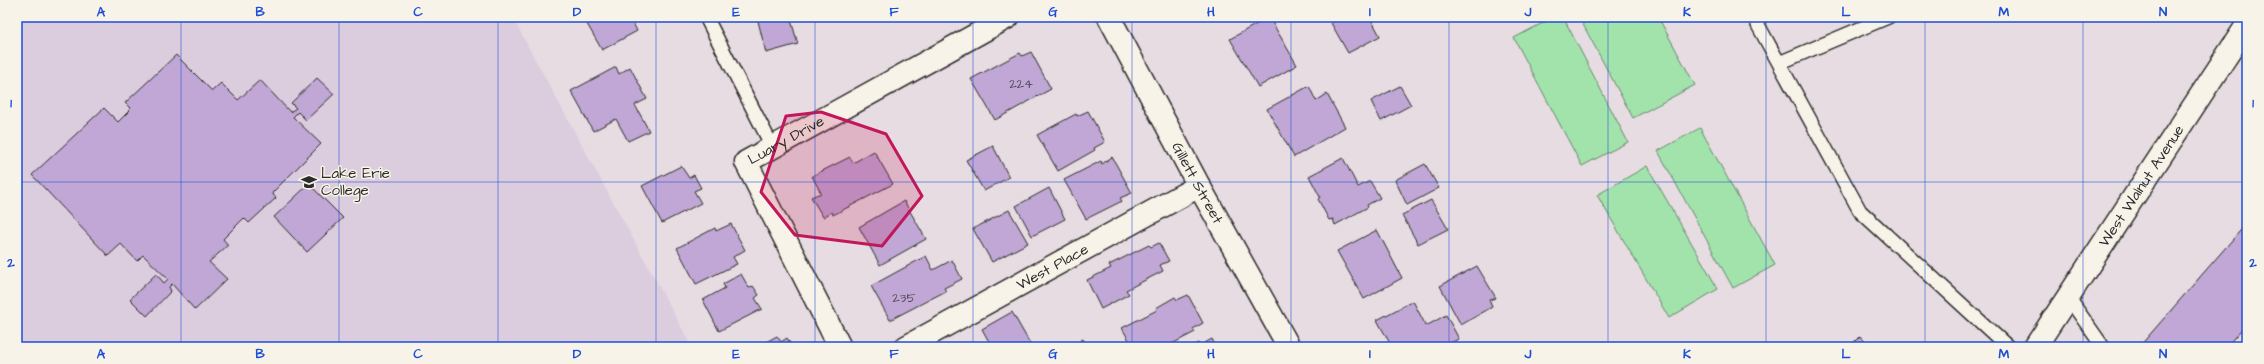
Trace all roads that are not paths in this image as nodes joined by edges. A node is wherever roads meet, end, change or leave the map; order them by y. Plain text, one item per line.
1 (706, 17) edge
2 (1008, 17) edge
3 (1109, 17) edge
4 (1756, 17) edge
5 (1888, 17) edge
6 (2247, 25) edge
7 (1779, 63) junction
8 (773, 148) junction
9 (1199, 186) junction
10 (2068, 297) junction
11 (840, 347) edge
12 (906, 347) edge
13 (1289, 347) edge
14 (2008, 347) edge
15 (2035, 347) edge
16 (2103, 347) edge

1 - 8 lane
2 - 8 street, Luary Drive
3 - 9 street, Gillett Street
4 - 7 lane
5 - 7 lane
6 - 10 street, West Walnut Avenue
7 - 14 lane
8 - 11 street, Luary Drive
9 - 12 street, West Place
9 - 13 street, Gillett Street
10 - 15 street, West Walnut Avenue
10 - 16 lane

